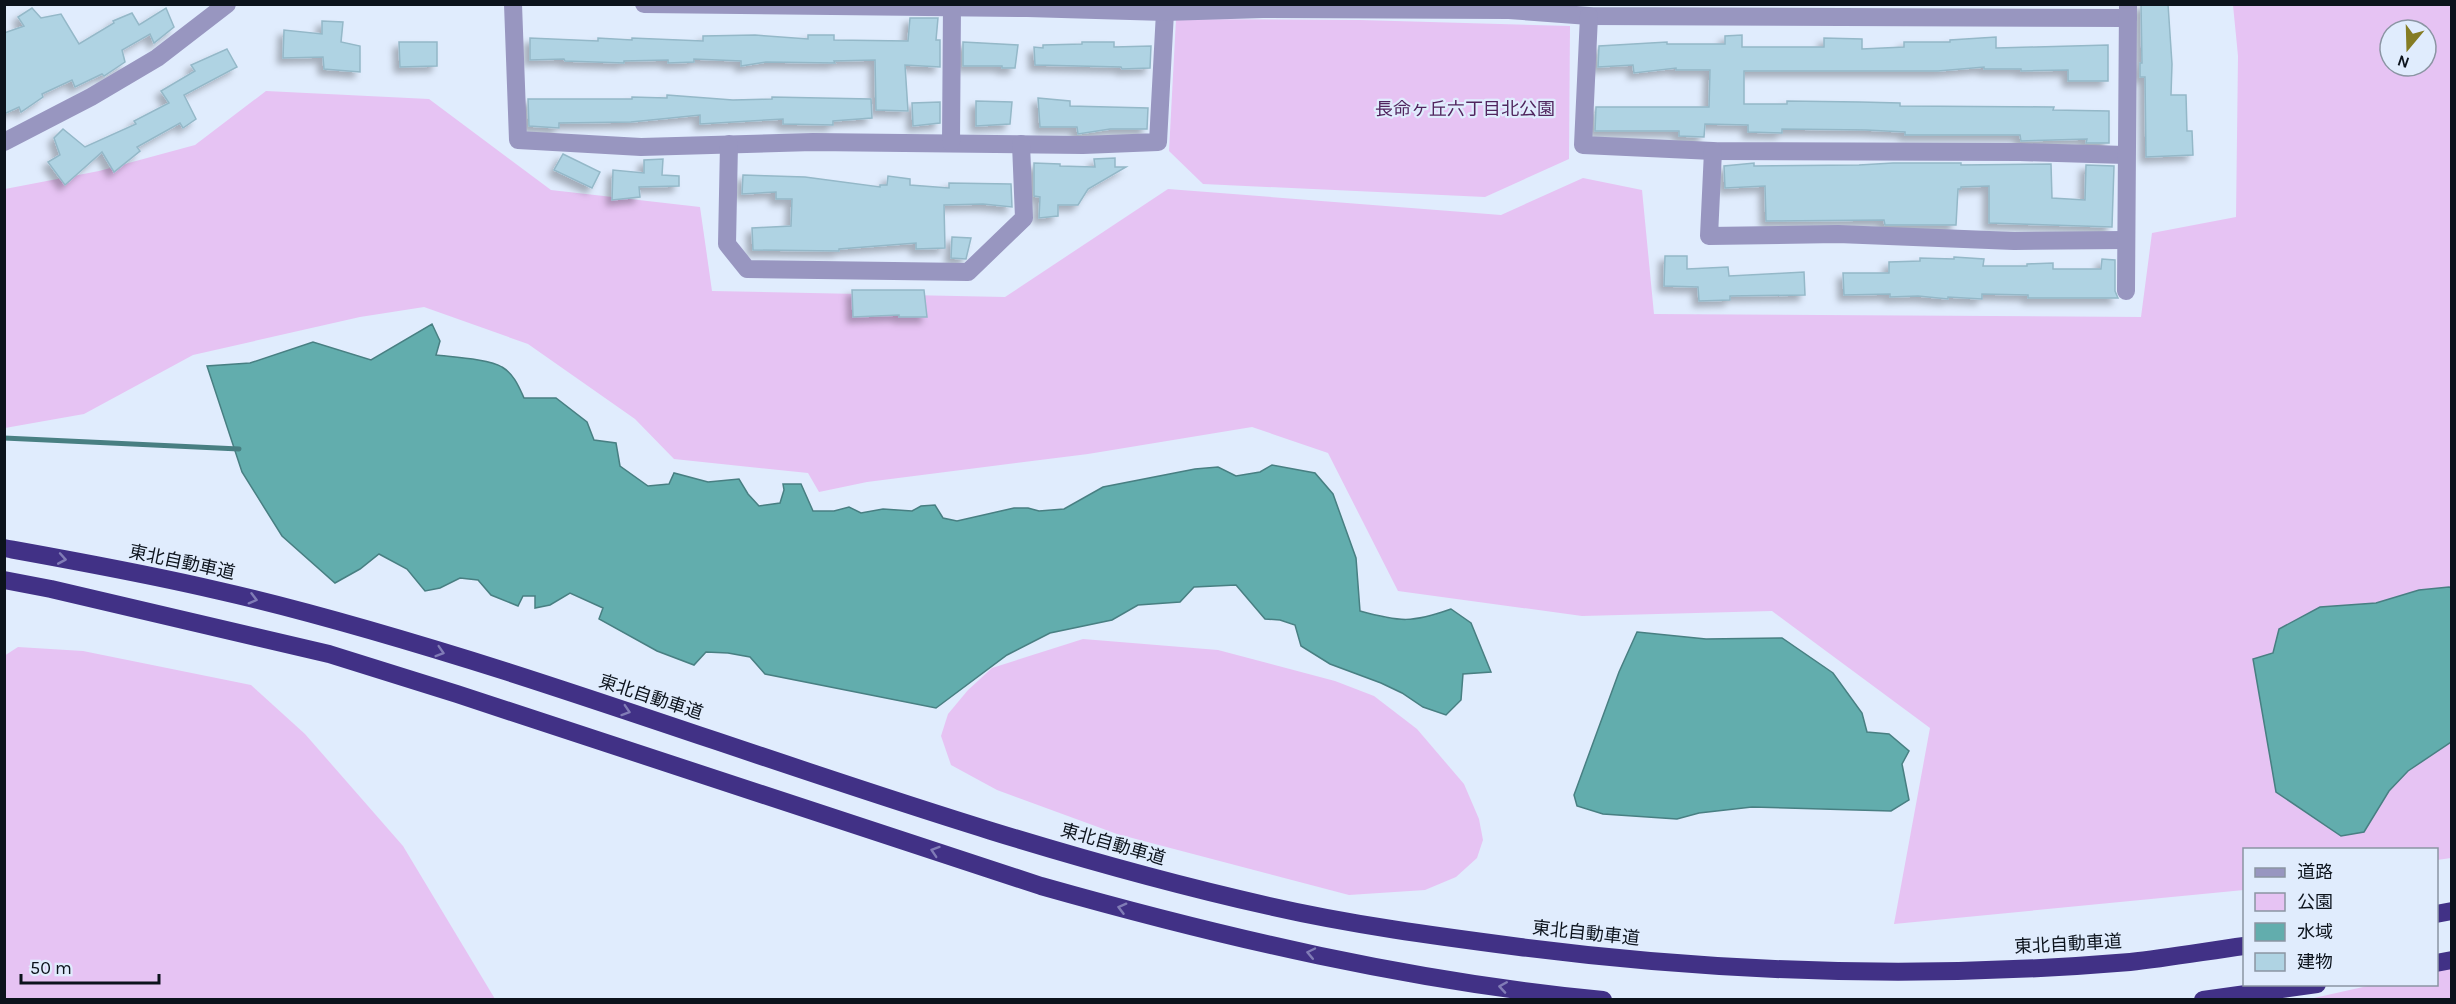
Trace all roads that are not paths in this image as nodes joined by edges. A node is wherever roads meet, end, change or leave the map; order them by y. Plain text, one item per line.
1 (226, 4) edge
2 (513, 4) edge
3 (644, 4) edge
4 (952, 6) edge
5 (1353, 8) edge
6 (1999, 10) edge
7 (1880, 11) edge
8 (2128, 11) edge
9 (1166, 12) junction
10 (1589, 16) junction
11 (4, 142) edge
12 (951, 143) junction
13 (729, 144) junction
14 (1021, 144) junction
15 (1713, 151) junction
16 (2126, 155) junction
17 (2125, 240) junction
18 (2127, 291) dead end
19 (4, 548) edge
20 (4, 580) edge
21 (2243, 946) edge
22 (2302, 986) edge
23 (1603, 999) edge
24 (2203, 999) edge

1 - 11 street
2 - 13 street
3 - 4 street
4 - 9 street
4 - 12 street
5 - 9 street
5 - 10 street
6 - 7 street
6 - 8 street
7 - 10 street
8 - 16 street
9 - 14 street
10 - 15 street
12 - 13 street
12 - 14 street
13 - 14 street
15 - 16 street
15 - 17 street
16 - 17 street
17 - 18 street
19 -> 21 highway, 東北自動車道
23 -> 20 highway
22 - 24 highway

